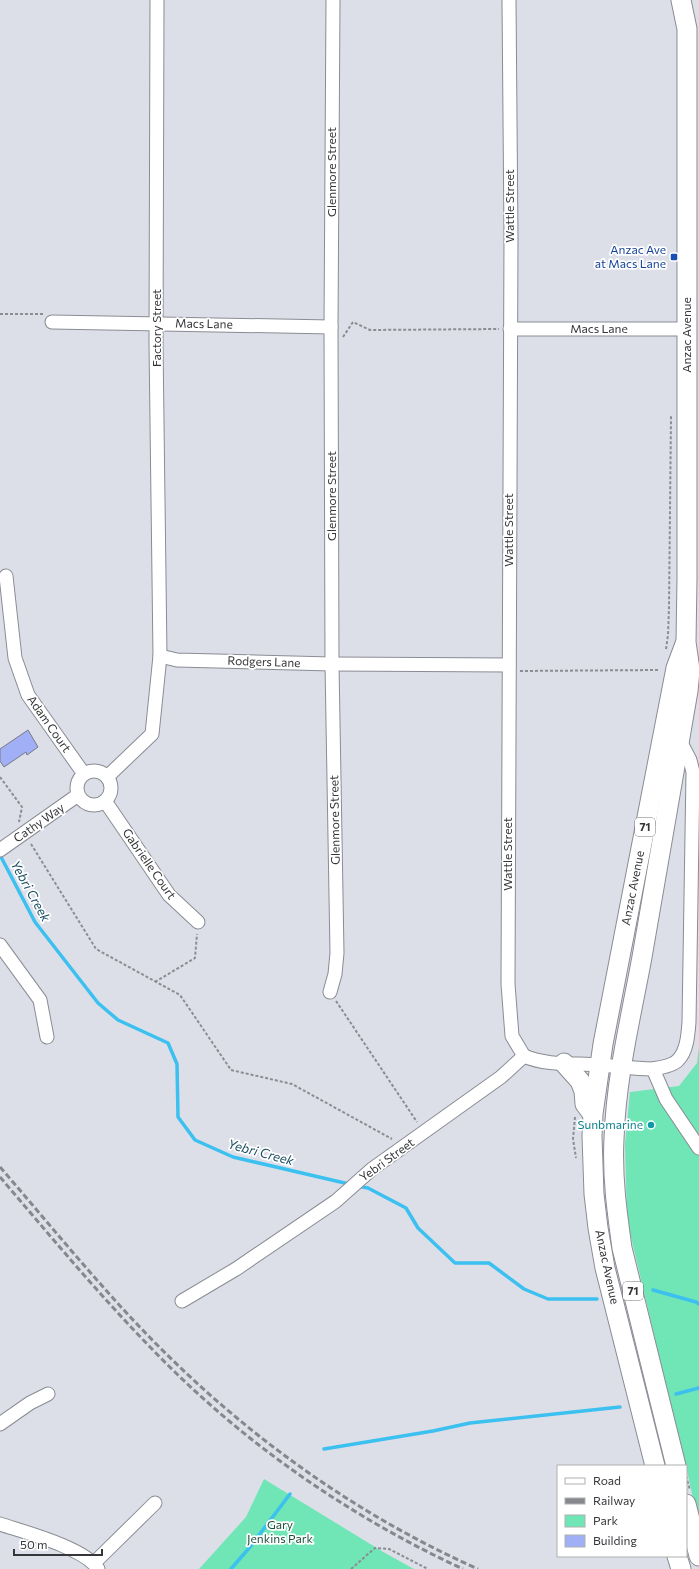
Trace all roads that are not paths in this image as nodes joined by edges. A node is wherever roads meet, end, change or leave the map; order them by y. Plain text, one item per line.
1 (157, 0) edge
2 (333, 0) edge
3 (509, 0) edge
4 (681, 0) edge
5 (694, 0) edge
6 (687, 29) junction
7 (52, 322) road end
8 (156, 323) junction
9 (331, 327) junction
10 (510, 329) junction
11 (687, 329) junction
12 (6, 576) dead end
13 (693, 578) edge
14 (686, 642) junction
15 (160, 656) junction
16 (332, 664) junction
17 (509, 665) junction
18 (679, 739) junction
19 (84, 774) junction
20 (108, 778) junction
21 (78, 795) junction
22 (105, 801) junction
23 (0, 850) edge
24 (198, 922) road end
25 (0, 945) edge
26 (330, 992) road end
27 (47, 1037) dead end
28 (524, 1056) junction
29 (564, 1063) junction
30 (600, 1065) junction
31 (621, 1066) junction
32 (653, 1069) junction
33 (593, 1114) junction
34 (699, 1148) edge
35 (182, 1301) dead end
36 (48, 1394) dead end
37 (0, 1424) edge
38 (655, 1465) edge
39 (676, 1465) edge
40 (155, 1503) dead end
41 (687, 1508) edge
42 (0, 1524) edge
43 (699, 1556) edge
44 (677, 1557) edge
45 (96, 1566) edge
46 (681, 1569) edge

1 - 8 street, Factory Street
2 - 9 street, Glenmore Street
3 - 10 street, Wattle Street
4 - 6 highway, Anzac Avenue / 71
5 - 6 highway, Anzac Avenue / 71
6 - 11 highway, Anzac Avenue / 71
7 - 8 street, Macs Lane
8 - 9 street, Macs Lane
8 - 15 street, Factory Street
9 - 16 street, Glenmore Street
10 - 11 street, Macs Lane
10 - 17 street, Wattle Street
11 - 13 highway, Anzac Avenue / 71
12 - 19 street, Adam Court
13 - 14 highway, Anzac Avenue / 71
14 - 18 highway, Anzac Avenue / 71
14 - 30 highway, Anzac Avenue / 71
15 - 16 street, Rodgers Lane
15 - 20 street
16 - 17 street, Rodgers Lane
16 - 26 street, Glenmore Street
17 - 28 street, Wattle Street
18 - 31 highway, Anzac Avenue / 71
18 - 32 street
19 - 20 street
19 - 21 street
20 - 22 street
21 - 22 street
21 - 23 street, Cathy Way
22 - 24 street, Gabrielle Court
25 - 27 street
28 - 29 street
28 - 35 street, Yebri Street
29 - 30 street
29 - 33 highway
30 - 31 street
30 - 33 highway, Anzac Avenue / 71
31 - 32 street
31 - 39 highway, Anzac Avenue / 71
32 - 34 street
33 - 38 highway, Anzac Avenue / 71
36 - 37 street
40 - 45 street
41 - 43 highway
42 - 45 street
44 - 46 highway

